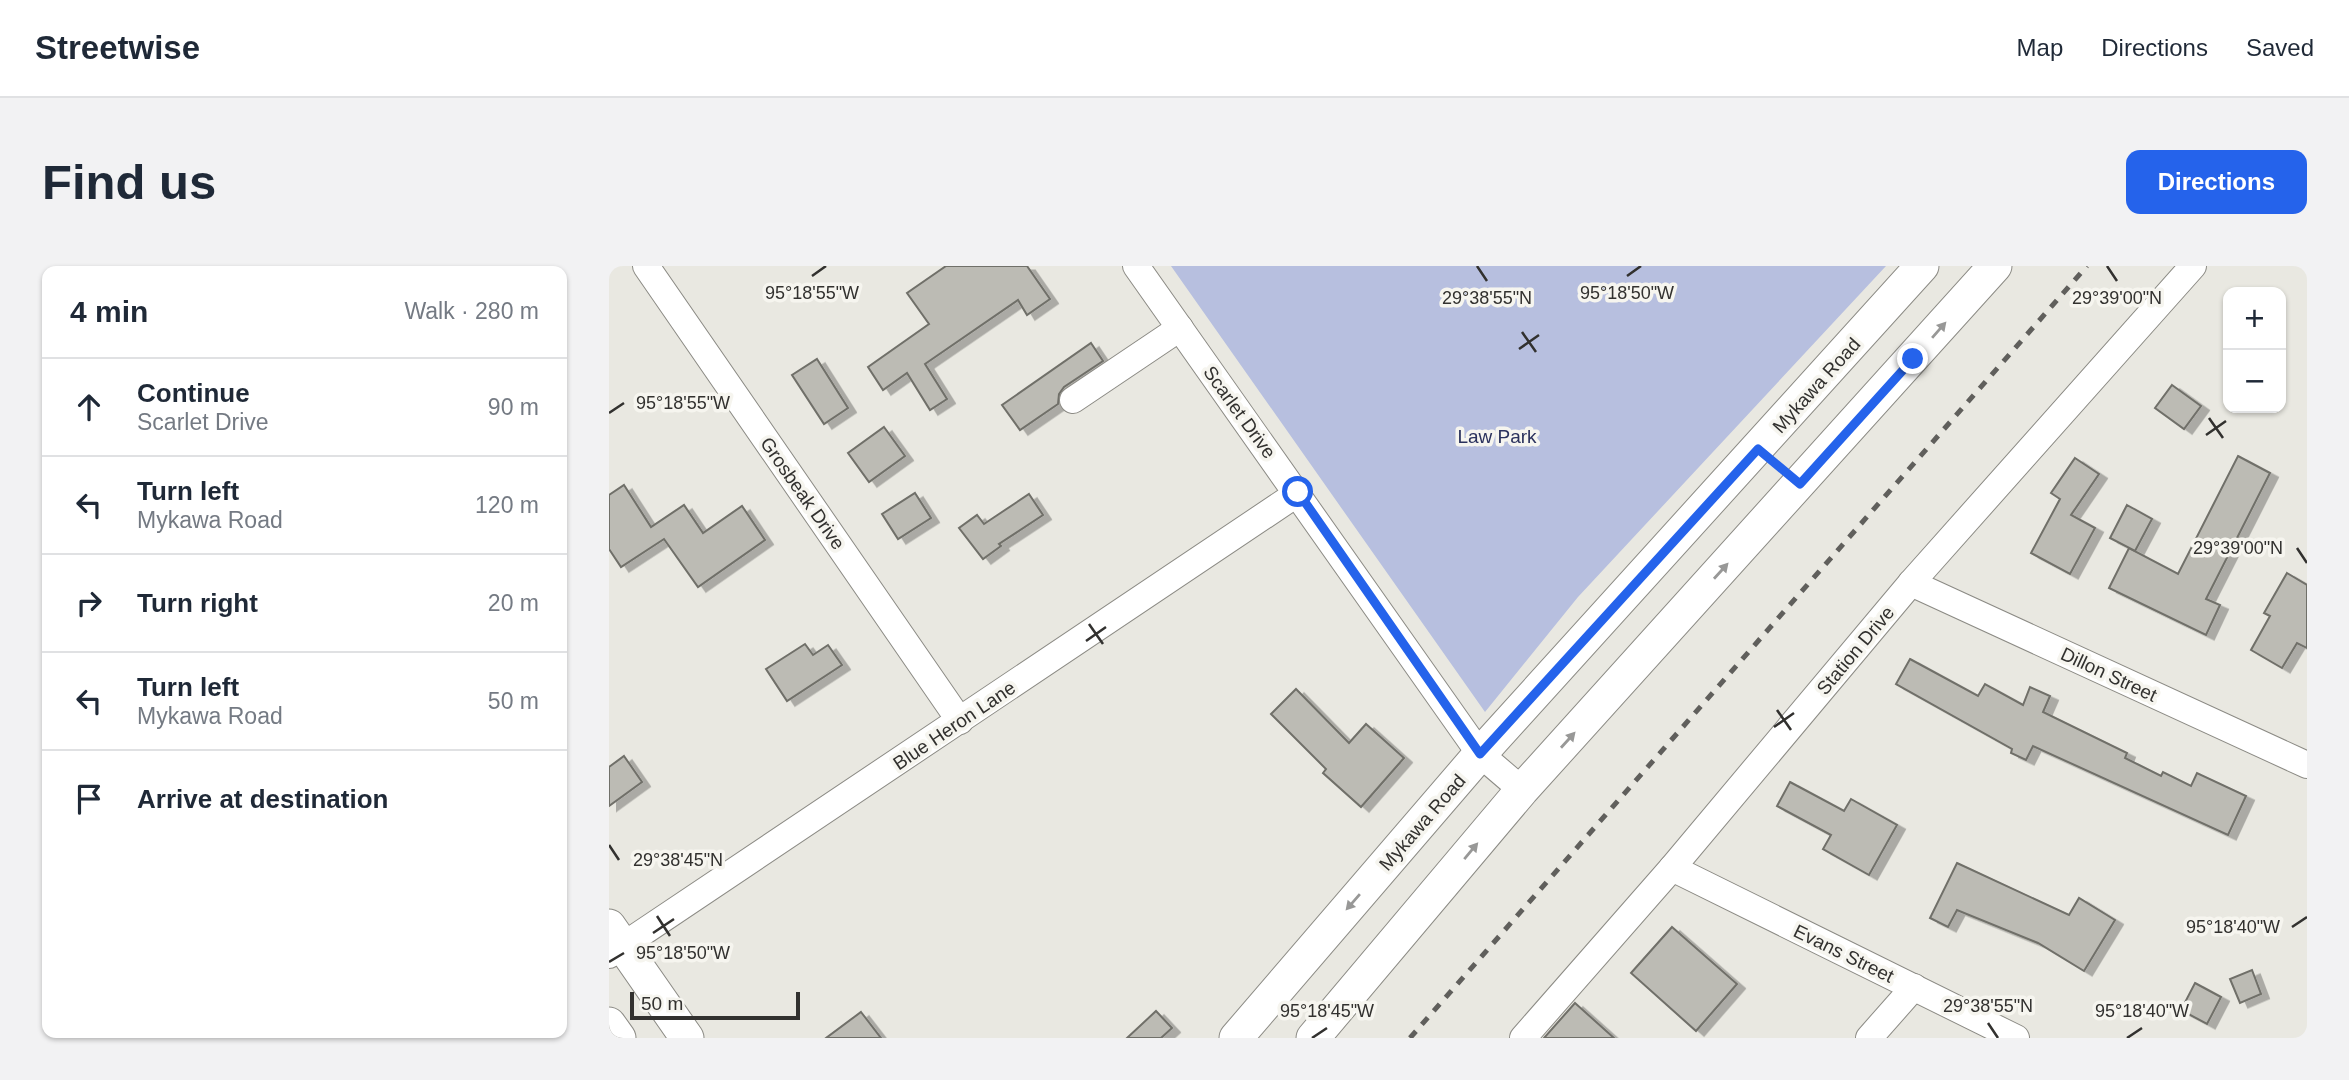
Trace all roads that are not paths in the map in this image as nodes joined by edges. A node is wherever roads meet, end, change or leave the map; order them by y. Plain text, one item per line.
1 (646, 266) edge
2 (1136, 266) edge
3 (1922, 266) edge
4 (1996, 266) edge
5 (2193, 266) edge
6 (1180, 328) junction
7 (1073, 400) dead end
8 (1758, 449) junction
9 (1800, 484) junction
10 (1298, 492) junction
11 (1911, 583) junction
12 (960, 721) junction
13 (1480, 754) junction
14 (2307, 765) edge
15 (1522, 790) junction
16 (1672, 869) junction
17 (613, 942) edge
18 (1914, 987) junction
19 (609, 1024) edge
20 (619, 1038) edge
21 (687, 1038) edge
22 (1236, 1038) edge
23 (1313, 1038) edge
24 (1523, 1038) edge
25 (1869, 1038) edge
26 (2016, 1038) edge

1 - 12 street, Grosbeak Drive
2 - 6 street, Scarlet Drive
3 - 8 main road, Mykawa Road
9 -> 4 main road
5 - 11 street, Station Drive
6 - 7 street
6 - 10 street, Scarlet Drive
8 - 9 main road
8 - 13 main road, Mykawa Road
15 -> 9 main road
10 - 12 street, Blue Heron Lane
10 - 13 street, Scarlet Drive
11 - 14 street, Dillon Street
11 - 16 street, Station Drive
12 - 17 street, Blue Heron Lane
13 - 15 street, Scarlet Drive
13 -> 22 main road, Mykawa Road
23 -> 15 main road
16 - 18 street, Evans Street
16 - 24 street, Station Drive
17 - 21 main road
18 - 25 street
18 - 26 street, Evans Street
19 - 20 main road

